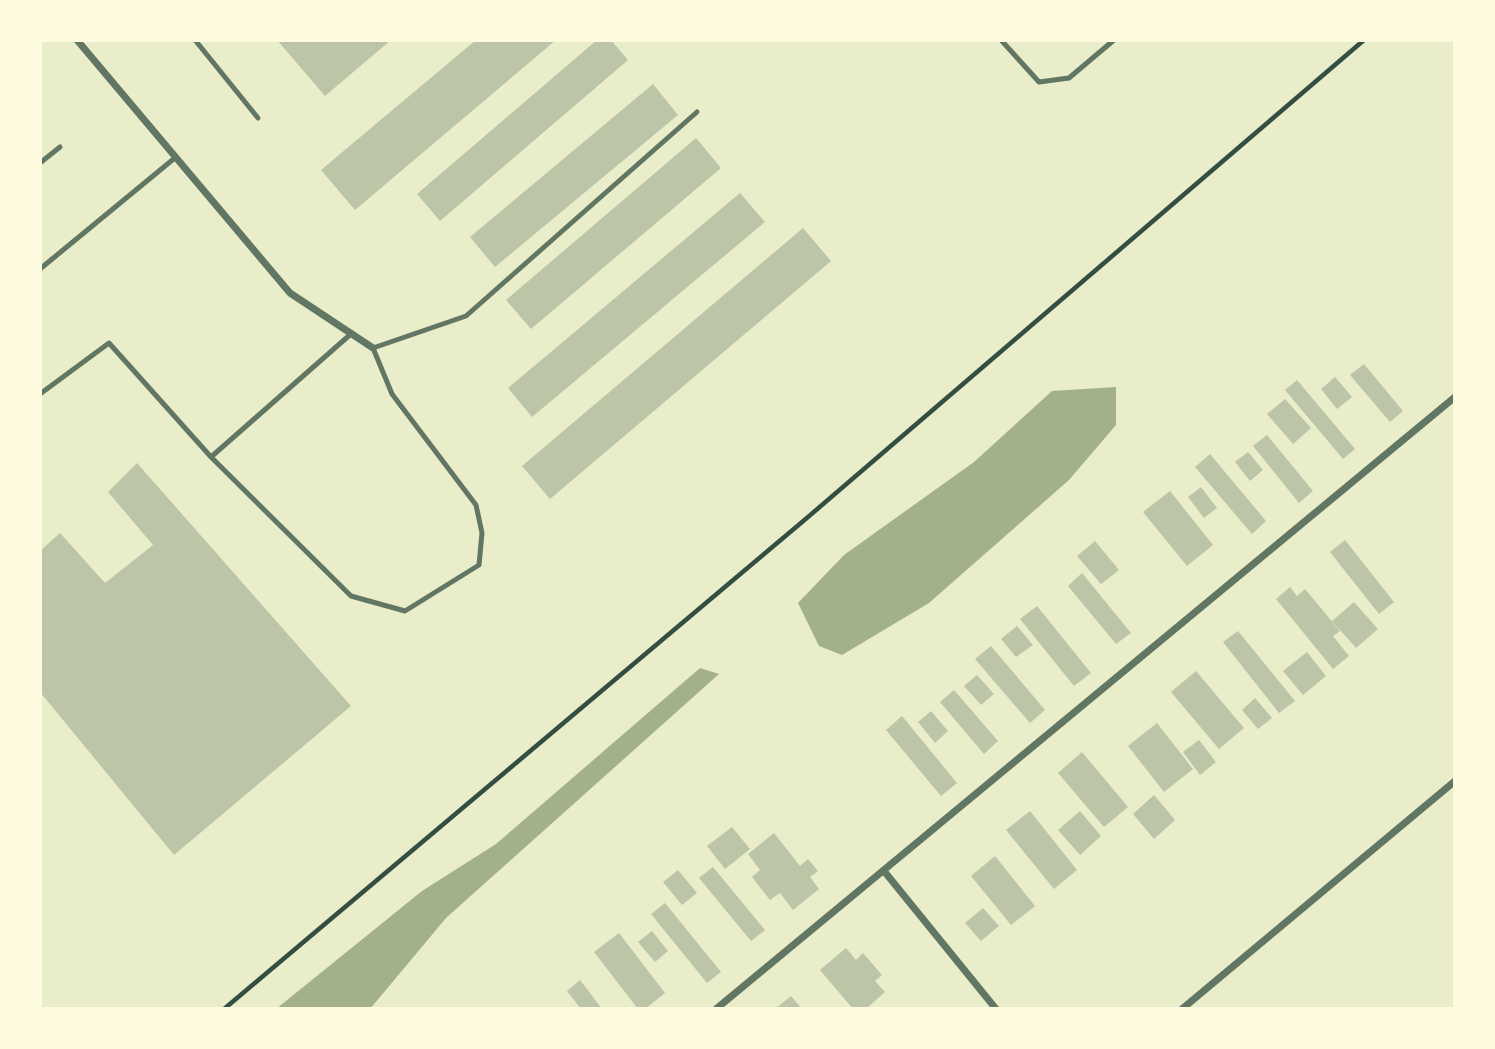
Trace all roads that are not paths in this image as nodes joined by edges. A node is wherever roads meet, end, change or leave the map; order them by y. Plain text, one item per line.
1 (77, 40) edge
2 (195, 40) edge
3 (1001, 40) edge
4 (1114, 40) edge
5 (696, 112) dead end
6 (258, 118) dead end
7 (60, 147) dead end
8 (176, 157) junction
9 (40, 163) edge
10 (40, 269) edge
11 (352, 333) junction
12 (373, 348) junction
13 (40, 394) edge
14 (1455, 397) edge
15 (211, 457) junction
16 (1455, 781) edge
17 (884, 871) junction
18 (716, 1009) edge
19 (996, 1009) edge
20 (1182, 1009) edge

1 - 8 street
2 - 6 lane
3 - 4 lane
5 - 12 lane
7 - 9 lane
8 - 10 lane
8 - 11 street
11 - 12 street
11 - 15 lane
12 - 15 lane
13 - 15 lane
14 - 17 street
16 - 20 street
17 - 18 street
17 - 19 street

